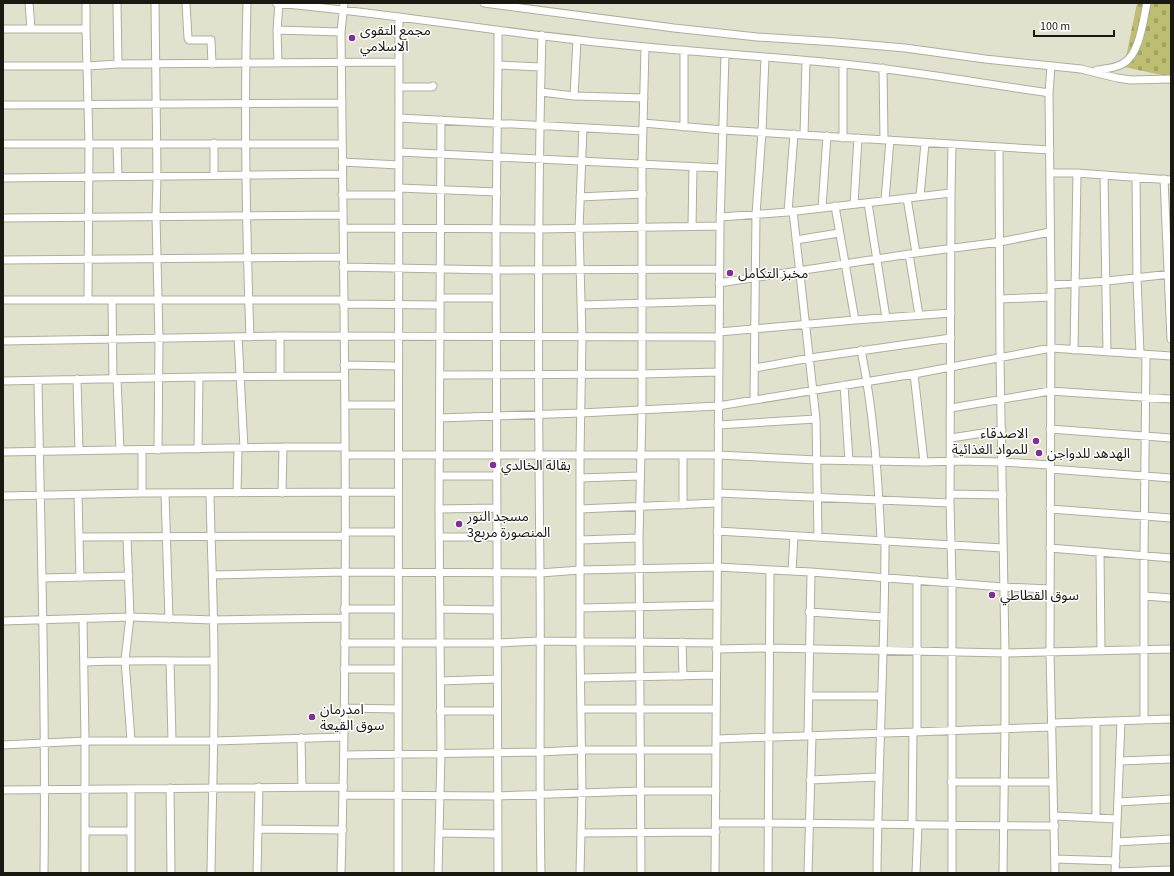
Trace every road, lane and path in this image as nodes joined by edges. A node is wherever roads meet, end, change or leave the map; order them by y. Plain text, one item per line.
1 (29, 3) edge
2 (86, 3) edge
3 (117, 3) edge
4 (155, 3) edge
5 (186, 3) edge
6 (247, 3) edge
7 (278, 3) edge
8 (484, 3) edge
9 (1146, 3) edge
10 (344, 6) edge
11 (399, 17) junction
12 (30, 28) junction
13 (3, 29) edge
14 (86, 29) junction
15 (277, 30) junction
16 (498, 30) junction
17 (341, 32) junction
18 (542, 35) junction
19 (577, 40) junction
20 (644, 48) junction
21 (684, 50) junction
22 (725, 54) junction
23 (765, 57) junction
24 (806, 60) junction
25 (399, 62) junction
26 (245, 63) junction
27 (278, 63) junction
28 (341, 63) junction
29 (118, 64) junction
30 (156, 64) junction
31 (212, 64) junction
32 (843, 64) junction
33 (498, 65) junction
34 (3, 66) edge
35 (87, 66) junction
36 (1051, 66) junction
37 (541, 67) junction
38 (884, 68) junction
39 (1094, 71) junction
40 (1171, 79) edge
41 (433, 86) dead end
42 (399, 87) junction
43 (541, 92) junction
44 (1049, 93) junction
45 (574, 96) junction
46 (644, 98) junction
47 (246, 103) junction
48 (342, 103) junction
49 (87, 104) junction
50 (156, 104) junction
51 (3, 105) edge
52 (399, 118) junction
53 (441, 120) junction
54 (498, 122) junction
55 (540, 126) junction
56 (643, 127) junction
57 (684, 127) junction
58 (583, 128) junction
59 (723, 130) junction
60 (762, 132) junction
61 (794, 134) junction
62 (804, 135) junction
63 (826, 136) junction
64 (843, 138) junction
65 (858, 138) junction
66 (887, 140) junction
67 (214, 143) junction
68 (926, 143) junction
69 (3, 144) edge
70 (89, 144) junction
71 (117, 144) junction
72 (156, 144) junction
73 (246, 144) junction
74 (342, 144) junction
75 (952, 144) junction
76 (999, 146) junction
77 (1050, 150) junction
78 (399, 152) junction
79 (440, 154) junction
80 (497, 157) junction
81 (539, 159) junction
82 (581, 161) junction
83 (342, 162) junction
84 (642, 164) junction
85 (399, 165) junction
86 (693, 167) junction
87 (720, 168) junction
88 (1050, 173) junction
89 (1077, 173) junction
90 (246, 174) junction
91 (342, 174) junction
92 (214, 175) junction
93 (1104, 175) junction
94 (89, 176) junction
95 (118, 176) junction
96 (157, 176) junction
97 (1136, 177) junction
98 (3, 178) edge
99 (1168, 179) edge
100 (441, 191) junction
101 (399, 192) junction
102 (497, 192) junction
103 (951, 193) junction
104 (342, 194) junction
105 (642, 194) junction
106 (920, 196) junction
107 (580, 197) junction
108 (907, 198) junction
109 (885, 200) junction
110 (868, 203) junction
111 (854, 204) junction
112 (835, 206) junction
113 (822, 208) junction
114 (790, 211) junction
115 (756, 214) junction
116 (343, 215) junction
117 (88, 216) junction
118 (156, 216) junction
119 (248, 216) junction
120 (720, 217) junction
121 (3, 218) edge
122 (692, 226) junction
123 (720, 226) junction
124 (642, 227) junction
125 (342, 228) junction
126 (398, 229) junction
127 (440, 229) junction
128 (496, 229) junction
129 (538, 229) junction
130 (579, 229) junction
131 (840, 232) junction
132 (1050, 232) junction
133 (796, 240) junction
134 (1000, 242) junction
135 (951, 249) junction
136 (912, 253) junction
137 (343, 257) junction
138 (156, 258) junction
139 (248, 258) junction
140 (877, 258) junction
141 (88, 259) junction
142 (3, 260) edge
143 (845, 264) junction
144 (343, 267) junction
145 (398, 268) junction
146 (440, 269) junction
147 (580, 269) junction
148 (496, 270) junction
149 (538, 270) junction
150 (642, 270) junction
151 (719, 270) junction
152 (800, 271) junction
153 (1169, 274) edge
154 (756, 277) junction
155 (1137, 278) junction
156 (1106, 281) junction
157 (719, 283) junction
158 (1075, 284) junction
159 (1051, 285) junction
160 (1051, 297) junction
161 (496, 298) junction
162 (1000, 299) junction
163 (3, 300) edge
164 (88, 300) junction
165 (112, 300) junction
166 (158, 300) junction
167 (249, 300) junction
168 (719, 301) junction
169 (343, 302) junction
170 (440, 302) junction
171 (642, 303) junction
172 (398, 304) junction
173 (581, 305) junction
174 (951, 313) junction
175 (919, 315) junction
176 (886, 318) junction
177 (855, 320) junction
178 (805, 324) junction
179 (756, 329) junction
180 (719, 334) junction
181 (280, 336) junction
182 (344, 336) junction
183 (440, 336) junction
184 (497, 336) junction
185 (539, 336) junction
186 (642, 336) junction
187 (238, 337) junction
188 (250, 337) junction
189 (398, 337) junction
190 (582, 337) junction
191 (951, 338) junction
192 (159, 339) junction
193 (1171, 339) edge
194 (113, 340) junction
195 (3, 341) edge
196 (1051, 348) junction
197 (861, 350) junction
198 (1074, 350) junction
199 (1107, 352) junction
200 (1143, 354) junction
201 (1171, 356) edge
202 (810, 358) junction
203 (1000, 358) junction
204 (344, 365) junction
205 (398, 366) junction
206 (951, 366) junction
207 (755, 368) junction
208 (718, 372) junction
209 (497, 374) junction
210 (581, 374) junction
211 (642, 374) junction
212 (914, 374) junction
213 (440, 375) junction
214 (538, 375) junction
215 (280, 376) junction
216 (344, 376) junction
217 (199, 377) junction
218 (239, 377) junction
219 (159, 378) junction
220 (77, 379) junction
221 (115, 379) junction
222 (3, 381) edge
223 (38, 381) junction
224 (867, 381) junction
225 (844, 385) junction
226 (813, 390) junction
227 (1050, 391) junction
228 (1145, 396) junction
229 (1171, 399) edge
230 (754, 400) junction
231 (1001, 400) junction
232 (345, 405) junction
233 (398, 405) junction
234 (718, 406) junction
235 (951, 408) junction
236 (642, 410) junction
237 (581, 413) junction
238 (538, 415) junction
239 (497, 416) junction
240 (440, 418) junction
241 (816, 419) junction
242 (718, 425) junction
243 (1050, 429) junction
244 (1002, 430) junction
245 (1145, 436) junction
246 (951, 438) junction
247 (1171, 438) edge
248 (283, 447) junction
249 (241, 448) junction
250 (198, 449) junction
251 (120, 450) junction
252 (142, 450) junction
253 (158, 450) junction
254 (79, 451) junction
255 (345, 451) junction
256 (3, 452) edge
257 (39, 452) junction
258 (640, 454) junction
259 (398, 455) junction
260 (439, 455) junction
261 (497, 455) junction
262 (538, 455) junction
263 (580, 455) junction
264 (684, 455) junction
265 (718, 455) junction
266 (817, 460) junction
267 (849, 461) junction
268 (877, 461) junction
269 (950, 461) junction
270 (924, 462) junction
271 (1002, 462) junction
272 (1050, 467) junction
273 (440, 476) junction
274 (497, 476) junction
275 (640, 476) junction
276 (1146, 476) junction
277 (580, 478) junction
278 (1171, 478) edge
279 (345, 492) junction
280 (398, 492) junction
281 (165, 493) junction
282 (210, 493) junction
283 (237, 493) junction
284 (282, 493) junction
285 (718, 493) junction
286 (142, 494) junction
287 (950, 494) junction
288 (78, 495) junction
289 (1003, 495) junction
290 (3, 496) edge
291 (40, 496) junction
292 (817, 498) junction
293 (879, 499) junction
294 (950, 503) junction
295 (717, 504) junction
296 (683, 505) junction
297 (640, 506) junction
298 (497, 508) junction
299 (580, 508) junction
300 (439, 509) junction
301 (1050, 509) junction
302 (1145, 516) junction
303 (1171, 518) edge
304 (717, 531) junction
305 (398, 532) junction
306 (345, 534) junction
307 (167, 536) junction
308 (794, 536) junction
309 (79, 537) junction
310 (127, 537) junction
311 (211, 537) junction
312 (440, 537) junction
313 (498, 537) junction
314 (818, 537) junction
315 (639, 538) junction
316 (580, 540) junction
317 (883, 541) junction
318 (951, 544) junction
319 (1003, 548) junction
320 (1050, 548) junction
321 (1100, 552) junction
322 (1144, 556) junction
323 (1171, 558) edge
324 (717, 567) junction
325 (580, 570) junction
326 (640, 570) junction
327 (770, 570) junction
328 (792, 571) junction
329 (345, 572) junction
330 (398, 572) junction
331 (440, 572) junction
332 (497, 572) junction
333 (811, 572) junction
334 (540, 573) junction
335 (213, 575) junction
336 (128, 576) junction
337 (885, 577) junction
338 (42, 578) junction
339 (80, 578) junction
340 (917, 580) junction
341 (952, 582) junction
342 (1003, 587) junction
343 (1050, 589) junction
344 (1144, 596) junction
345 (1171, 598) edge
346 (716, 605) junction
347 (640, 606) junction
348 (344, 608) junction
349 (580, 608) junction
350 (398, 609) junction
351 (440, 609) junction
352 (497, 610) junction
353 (809, 612) junction
354 (130, 617) junction
355 (884, 617) junction
356 (344, 618) junction
357 (83, 619) junction
358 (169, 619) junction
359 (42, 620) junction
360 (213, 620) junction
361 (3, 622) edge
362 (539, 641) junction
363 (580, 642) junction
364 (641, 642) junction
365 (682, 642) junction
366 (344, 643) junction
367 (398, 643) junction
368 (497, 643) junction
369 (440, 644) junction
370 (716, 646) junction
371 (769, 648) junction
372 (1171, 649) edge
373 (809, 650) junction
374 (1143, 650) junction
375 (883, 651) junction
376 (917, 651) junction
377 (1101, 651) junction
378 (951, 652) junction
379 (1005, 653) junction
380 (1050, 653) junction
381 (125, 660) junction
382 (170, 661) junction
383 (214, 661) junction
384 (84, 662) junction
385 (344, 669) junction
386 (398, 669) junction
387 (716, 675) junction
388 (683, 676) junction
389 (640, 677) junction
390 (580, 678) junction
391 (497, 680) junction
392 (441, 681) junction
393 (809, 696) junction
394 (881, 696) junction
395 (344, 708) junction
396 (640, 708) junction
397 (398, 709) junction
398 (581, 709) junction
399 (716, 709) junction
400 (440, 711) junction
401 (497, 711) junction
402 (1171, 719) edge
403 (1144, 720) junction
404 (1121, 721) junction
405 (1096, 722) junction
406 (1052, 725) junction
407 (1005, 729) junction
408 (952, 730) junction
409 (915, 732) junction
410 (880, 733) junction
411 (810, 736) junction
412 (344, 737) junction
413 (770, 737) junction
414 (301, 738) junction
415 (717, 739) junction
416 (131, 740) junction
417 (172, 740) junction
418 (86, 741) junction
419 (213, 741) junction
420 (44, 743) junction
421 (3, 745) edge
422 (581, 750) junction
423 (640, 750) junction
424 (716, 750) junction
425 (497, 752) junction
426 (540, 752) junction
427 (344, 754) junction
428 (441, 754) junction
429 (398, 755) junction
430 (1171, 759) edge
431 (1120, 761) junction
432 (878, 777) junction
433 (810, 780) junction
434 (1004, 781) junction
435 (951, 782) junction
436 (1053, 782) junction
437 (260, 787) junction
438 (302, 787) junction
439 (170, 788) junction
440 (45, 789) junction
441 (86, 789) junction
442 (131, 789) junction
443 (213, 789) junction
444 (3, 790) edge
445 (344, 791) junction
446 (716, 791) junction
447 (640, 792) junction
448 (582, 793) junction
449 (439, 794) junction
450 (398, 795) junction
451 (539, 795) junction
452 (497, 796) junction
453 (1171, 799) edge
454 (1118, 802) junction
455 (1055, 816) junction
456 (1096, 818) junction
457 (1117, 819) junction
458 (768, 822) junction
459 (808, 822) junction
460 (716, 823) junction
461 (877, 824) junction
462 (951, 824) junction
463 (915, 825) junction
464 (1004, 826) junction
465 (1055, 826) junction
466 (258, 829) junction
467 (343, 830) junction
468 (85, 831) junction
469 (130, 831) junction
470 (716, 832) junction
471 (439, 833) junction
472 (582, 833) junction
473 (640, 833) junction
474 (497, 834) junction
475 (1171, 839) edge
476 (1116, 842) junction
477 (1055, 859) junction
478 (1116, 861) junction
479 (1171, 870) edge
480 (44, 873) edge
481 (85, 873) edge
482 (131, 873) edge
483 (172, 873) edge
484 (212, 873) edge
485 (257, 873) edge
486 (341, 873) edge
487 (398, 873) edge
488 (438, 873) edge
489 (498, 873) edge
490 (541, 873) edge
491 (580, 873) edge
492 (641, 873) edge
493 (715, 873) edge
494 (768, 873) edge
495 (808, 873) edge
496 (877, 873) edge
497 (916, 873) edge
498 (952, 873) edge
499 (1003, 873) edge
500 (1055, 873) edge
501 (1115, 873) edge

1 - 12 street
2 - 14 street
3 - 29 street
4 - 30 street
5 - 31 street
6 - 26 street
7 - 10 street
7 - 15 street
8 - 36 street
9 - 39 street
10 - 11 street
10 - 17 street
11 - 16 street
11 - 25 street
12 - 13 street
12 - 14 street
14 - 35 street
15 - 17 street
15 - 27 street
16 - 18 street
16 - 33 street
17 - 28 street
18 - 19 street
18 - 37 street
19 - 20 street
19 - 45 street
20 - 21 street
20 - 46 street
21 - 22 street
21 - 57 street
22 - 23 street
22 - 59 street
23 - 24 street
23 - 60 street
24 - 32 street
24 - 62 street
25 - 28 street
25 - 42 street
26 - 27 street
26 - 31 street
26 - 47 street
27 - 28 street
28 - 48 street
29 - 30 street
29 - 35 street
30 - 31 street
30 - 50 street
32 - 38 street
32 - 64 street
33 - 37 street
33 - 54 street
34 - 35 street
35 - 49 street
36 - 39 street
36 - 44 street
37 - 43 street
38 - 44 street
38 - 66 street
39 - 40 street
41 - 42 street
42 - 52 street
43 - 45 street
43 - 55 street
44 - 77 street
45 - 46 street
46 - 56 street
47 - 48 street
47 - 50 street
47 - 73 street
48 - 74 street
49 - 50 street
49 - 51 street
49 - 70 street
50 - 72 street
52 - 53 street
52 - 78 street
53 - 54 street
53 - 79 street
54 - 55 street
54 - 80 street
55 - 58 street
55 - 81 street
56 - 57 street
56 - 58 street
56 - 84 street
57 - 59 street
58 - 82 street
59 - 60 street
59 - 87 street
60 - 61 street
60 - 115 street
61 - 62 street
61 - 114 street
62 - 63 street
63 - 64 street
63 - 113 street
64 - 65 street
65 - 66 street
65 - 111 street
66 - 68 street
66 - 109 street
67 - 72 street
67 - 73 street
67 - 92 street
68 - 75 street
68 - 106 street
69 - 70 street
70 - 71 street
70 - 94 street
71 - 72 street
71 - 95 street
72 - 96 street
73 - 74 street
73 - 90 street
74 - 83 street
75 - 76 street
75 - 103 street
76 - 77 street
76 - 134 street
77 - 88 street
78 - 79 street
78 - 85 street
79 - 80 street
79 - 100 street
80 - 81 street
80 - 102 street
81 - 82 street
81 - 129 street
82 - 84 street
82 - 107 street
83 - 85 street
83 - 91 street
84 - 86 street
84 - 105 street
85 - 101 street
86 - 87 street
86 - 122 street
87 - 120 street
88 - 89 street
88 - 132 street
89 - 93 street
89 - 158 street
90 - 91 street
90 - 92 street
90 - 119 street
91 - 104 street
92 - 96 street
93 - 97 street
93 - 156 street
94 - 95 street
94 - 98 street
94 - 117 street
95 - 96 street
96 - 118 street
97 - 99 street
97 - 155 street
99 - 153 street
100 - 101 street
100 - 102 street
100 - 127 street
101 - 104 street
101 - 126 street
102 - 128 street
103 - 106 street
103 - 135 street
104 - 116 street
105 - 107 street
105 - 124 street
106 - 108 street
107 - 130 street
108 - 109 street
108 - 136 street
109 - 110 street
110 - 111 street
110 - 140 street
111 - 112 street
112 - 113 street
112 - 131 street
113 - 114 street
114 - 115 street
114 - 133 street
115 - 120 street
115 - 154 street
116 - 119 street
116 - 125 street
117 - 118 street
117 - 121 street
117 - 141 street
118 - 119 street
118 - 138 street
119 - 139 street
120 - 123 street
122 - 123 street
122 - 124 street
123 - 151 street
124 - 130 street
124 - 150 street
125 - 126 street
125 - 137 street
126 - 127 street
126 - 145 street
127 - 128 street
127 - 146 street
128 - 129 street
128 - 148 street
129 - 130 street
129 - 149 street
130 - 147 street
131 - 133 street
131 - 143 street
132 - 134 street
132 - 159 street
133 - 152 street
134 - 135 street
134 - 162 street
135 - 136 street
135 - 174 street
136 - 140 street
136 - 175 street
137 - 139 street
137 - 144 street
138 - 139 street
138 - 141 street
138 - 166 street
139 - 167 street
140 - 143 street
140 - 176 street
141 - 142 street
141 - 164 street
143 - 152 street
143 - 177 street
144 - 145 street
144 - 169 street
145 - 146 street
145 - 172 street
146 - 148 street
146 - 170 street
147 - 149 street
147 - 150 street
147 - 173 street
148 - 149 street
148 - 161 street
149 - 185 street
150 - 151 street
150 - 171 street
151 - 157 street
152 - 154 street
152 - 178 street
153 - 155 street
153 - 193 street
154 - 157 street
154 - 179 street
155 - 156 street
155 - 200 street
156 - 158 street
156 - 199 street
157 - 168 street
158 - 159 street
158 - 198 street
159 - 160 street
160 - 162 street
160 - 196 street
161 - 170 street
161 - 184 street
162 - 203 street
163 - 164 street
164 - 165 street
165 - 166 street
165 - 194 street
166 - 167 street
166 - 192 street
167 - 169 street
167 - 188 street
168 - 171 street
168 - 180 street
169 - 172 street
169 - 182 street
170 - 172 street
170 - 183 street
171 - 173 street
171 - 186 street
172 - 189 street
173 - 190 street
174 - 175 street
174 - 191 street
175 - 176 street
176 - 177 street
177 - 178 street
178 - 179 street
178 - 202 street
179 - 180 street
179 - 207 street
180 - 186 street
180 - 208 street
181 - 182 street
181 - 188 street
181 - 215 street
182 - 189 street
182 - 204 street
183 - 184 street
183 - 189 street
183 - 213 street
184 - 185 street
184 - 209 street
185 - 190 street
185 - 214 street
186 - 190 street
186 - 211 street
187 - 188 street
187 - 192 street
187 - 218 street
189 - 205 street
190 - 210 street
191 - 197 street
191 - 206 street
192 - 194 street
192 - 219 street
194 - 195 street
194 - 221 street
196 - 198 street
196 - 203 street
196 - 227 street
197 - 202 street
197 - 224 street
198 - 199 street
199 - 200 street
200 - 201 street
200 - 228 street
202 - 207 street
202 - 226 street
203 - 206 street
203 - 231 street
204 - 205 street
204 - 216 street
205 - 233 street
206 - 212 street
206 - 235 street
207 - 230 street
208 - 211 street
208 - 234 street
209 - 213 street
209 - 214 street
209 - 239 street
210 - 211 street
210 - 214 street
210 - 237 street
211 - 236 street
212 - 224 street
212 - 270 street
213 - 240 street
214 - 238 street
215 - 216 street
215 - 218 street
216 - 232 street
217 - 218 street
217 - 219 street
217 - 250 street
218 - 249 street
219 - 221 street
219 - 253 street
220 - 221 street
220 - 223 street
220 - 254 street
221 - 251 street
222 - 223 street
223 - 257 street
224 - 225 street
224 - 268 street
225 - 226 street
225 - 267 street
226 - 230 street
226 - 241 street
227 - 228 street
227 - 231 street
227 - 243 street
228 - 229 street
228 - 245 street
230 - 234 street
231 - 235 street
231 - 244 street
232 - 233 street
232 - 255 street
233 - 259 street
234 - 236 street
234 - 242 street
235 - 246 street
236 - 237 street
236 - 258 street
237 - 238 street
237 - 263 street
238 - 239 street
238 - 262 street
239 - 240 street
239 - 261 street
240 - 260 street
241 - 242 street
241 - 266 street
242 - 265 street
243 - 245 street
243 - 272 street
244 - 246 street
244 - 271 street
245 - 247 street
245 - 276 street
246 - 269 street
248 - 249 street
248 - 255 street
248 - 284 street
249 - 250 street
249 - 283 street
250 - 253 street
251 - 252 street
251 - 254 street
252 - 253 street
252 - 286 street
254 - 257 street
255 - 259 street
255 - 279 street
256 - 257 street
257 - 291 street
258 - 263 street
258 - 264 street
258 - 275 street
259 - 260 street
259 - 280 street
260 - 261 street
260 - 273 street
261 - 262 street
261 - 274 street
262 - 263 street
262 - 334 street
263 - 277 street
264 - 265 street
264 - 296 street
265 - 266 street
265 - 285 street
266 - 267 street
266 - 292 street
267 - 268 street
268 - 270 street
268 - 293 street
269 - 270 street
269 - 271 street
269 - 287 street
271 - 272 street
271 - 289 street
272 - 276 street
272 - 301 street
273 - 274 street
273 - 300 street
274 - 298 street
275 - 277 street
275 - 297 street
276 - 278 street
276 - 302 street
277 - 299 street
279 - 280 street
279 - 284 street
279 - 306 street
280 - 305 street
281 - 282 street
281 - 286 street
281 - 307 street
282 - 283 street
282 - 311 street
283 - 284 street
285 - 292 street
285 - 295 street
286 - 288 street
287 - 289 street
287 - 294 street
288 - 291 street
288 - 309 street
289 - 319 street
290 - 291 street
291 - 338 street
292 - 293 street
292 - 314 street
293 - 294 street
293 - 317 street
294 - 318 street
295 - 296 street
295 - 304 street
296 - 297 street
297 - 299 street
297 - 315 street
298 - 300 street
298 - 313 street
299 - 316 street
300 - 312 street
301 - 302 street
301 - 320 street
302 - 303 street
302 - 322 street
304 - 308 street
304 - 324 street
305 - 306 street
305 - 330 street
306 - 311 street
306 - 329 street
307 - 310 street
307 - 311 street
307 - 358 street
308 - 314 street
308 - 328 street
309 - 310 street
309 - 339 street
310 - 336 street
311 - 335 street
312 - 313 street
312 - 331 street
313 - 332 street
314 - 317 street
315 - 316 street
315 - 326 street
316 - 325 street
317 - 318 street
317 - 337 street
318 - 319 street
318 - 341 street
319 - 342 street
320 - 321 street
320 - 343 street
321 - 322 street
321 - 377 street
322 - 323 street
322 - 344 street
324 - 326 street
324 - 327 street
324 - 346 street
325 - 326 street
325 - 334 street
325 - 349 street
326 - 347 street
327 - 328 street
327 - 371 street
328 - 333 street
329 - 330 street
329 - 335 street
329 - 348 street
330 - 331 street
330 - 350 street
331 - 332 street
331 - 351 street
332 - 334 street
332 - 352 street
333 - 337 street
333 - 353 street
334 - 362 street
335 - 360 street
336 - 339 street
336 - 354 street
337 - 340 street
337 - 355 street
338 - 339 street
338 - 359 street
340 - 341 street
340 - 376 street
341 - 342 street
341 - 378 street
342 - 343 street
342 - 379 street
343 - 380 street
344 - 345 street
344 - 374 street
346 - 347 street
346 - 370 street
347 - 349 street
347 - 364 street
348 - 350 street
348 - 356 street
349 - 363 street
350 - 367 street
351 - 352 street
351 - 369 street
352 - 368 street
353 - 355 street
353 - 373 street
354 - 357 street
354 - 358 street
354 - 381 street
355 - 375 street
356 - 360 street
356 - 366 street
357 - 359 street
357 - 384 street
358 - 360 street
359 - 361 street
359 - 420 street
360 - 383 street
362 - 363 street
362 - 368 street
362 - 426 street
363 - 364 street
363 - 390 street
364 - 365 street
364 - 389 street
365 - 370 street
365 - 388 street
366 - 367 street
366 - 385 street
367 - 369 street
367 - 386 street
368 - 369 street
368 - 391 street
369 - 392 street
370 - 371 street
370 - 387 street
371 - 373 street
371 - 413 street
372 - 374 street
373 - 375 street
373 - 393 street
374 - 377 street
374 - 403 street
375 - 376 street
375 - 394 street
376 - 378 street
376 - 409 street
377 - 380 street
378 - 379 street
378 - 408 street
379 - 380 street
379 - 407 street
380 - 406 street
381 - 382 street
381 - 384 street
381 - 416 street
382 - 383 street
382 - 417 street
383 - 419 street
384 - 418 street
385 - 386 street
385 - 395 street
386 - 397 street
387 - 388 street
387 - 399 street
388 - 389 street
389 - 390 street
389 - 396 street
390 - 398 street
391 - 392 street
391 - 401 street
392 - 400 street
393 - 394 street
393 - 411 street
394 - 410 street
395 - 397 street
395 - 412 street
396 - 398 street
396 - 399 street
396 - 423 street
397 - 429 street
398 - 422 street
399 - 415 street
400 - 401 street
400 - 428 street
401 - 425 street
402 - 403 street
403 - 404 street
404 - 405 street
404 - 431 street
405 - 406 street
405 - 456 street
406 - 407 street
406 - 436 street
407 - 408 street
407 - 434 street
408 - 409 street
408 - 435 street
409 - 410 street
409 - 463 street
410 - 411 street
410 - 432 street
411 - 413 street
411 - 433 street
412 - 414 street
412 - 427 street
413 - 415 street
413 - 458 street
414 - 419 street
414 - 438 street
415 - 424 street
416 - 417 street
416 - 418 street
417 - 419 street
418 - 420 street
418 - 441 street
419 - 443 street
420 - 421 street
420 - 440 street
422 - 423 street
422 - 426 street
422 - 448 street
423 - 424 street
423 - 447 street
424 - 446 street
425 - 426 street
425 - 428 street
425 - 452 street
426 - 451 street
427 - 429 street
427 - 445 street
428 - 429 street
428 - 449 street
429 - 450 street
430 - 431 street
431 - 454 street
432 - 433 street
432 - 461 street
433 - 459 street
434 - 435 street
434 - 436 street
434 - 464 street
435 - 462 street
436 - 455 street
437 - 438 street
437 - 443 street
437 - 466 street
438 - 445 street
439 - 442 street
439 - 443 street
439 - 483 street
440 - 441 street
440 - 444 street
440 - 480 street
441 - 442 street
441 - 468 street
442 - 469 street
443 - 484 street
445 - 450 street
445 - 467 street
446 - 447 street
446 - 460 street
447 - 448 street
447 - 473 street
448 - 451 street
448 - 472 street
449 - 450 street
449 - 452 street
449 - 471 street
450 - 487 street
451 - 452 street
451 - 490 street
452 - 474 street
453 - 454 street
454 - 457 street
455 - 456 street
455 - 465 street
456 - 457 street
457 - 476 street
458 - 459 street
458 - 460 street
458 - 494 street
459 - 461 street
459 - 495 street
460 - 470 street
461 - 463 street
461 - 496 street
462 - 463 street
462 - 464 street
462 - 498 street
463 - 497 street
464 - 465 street
464 - 499 street
465 - 477 street
466 - 467 street
466 - 485 street
467 - 486 street
468 - 469 street
468 - 481 street
469 - 482 street
470 - 473 street
470 - 493 street
471 - 474 street
471 - 488 street
472 - 473 street
472 - 491 street
473 - 492 street
474 - 489 street
475 - 476 street
476 - 478 street
477 - 478 street
477 - 500 street
478 - 501 street
479 - 501 street

